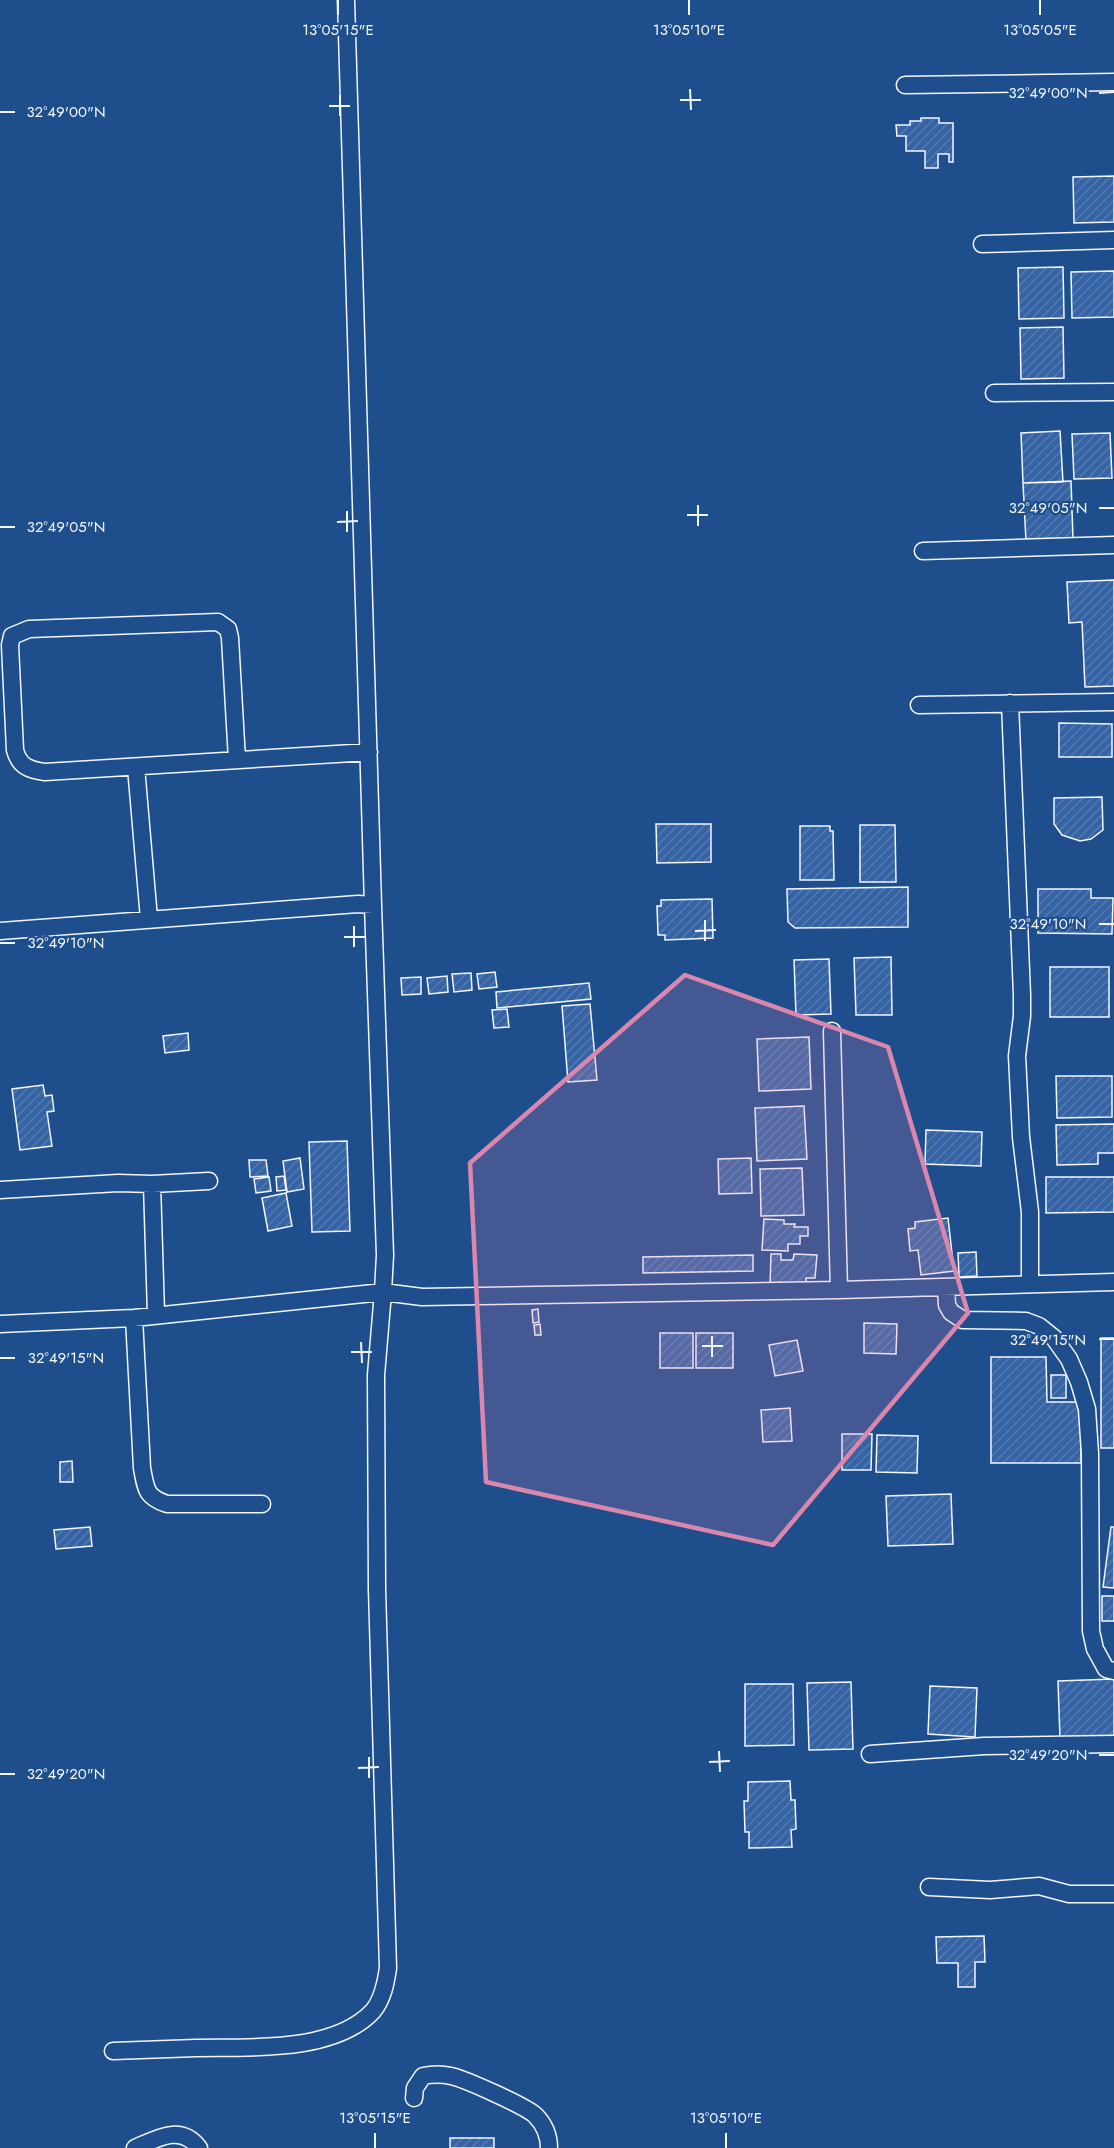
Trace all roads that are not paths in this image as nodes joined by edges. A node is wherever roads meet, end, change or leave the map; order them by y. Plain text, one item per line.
1 (346, 0) edge
2 (1114, 82) edge
3 (905, 85) dead end
4 (1114, 240) edge
5 (982, 244) dead end
6 (1114, 392) edge
7 (994, 393) dead end
8 (1114, 545) edge
9 (923, 551) dead end
10 (1114, 702) edge
11 (1010, 703) junction
12 (919, 705) dead end
13 (369, 752) junction
14 (237, 760) junction
15 (136, 767) junction
16 (374, 905) junction
17 (149, 919) junction
18 (0, 931) edge
19 (832, 1031) dead end
20 (210, 1181) dead end
21 (152, 1184) junction
22 (0, 1190) edge
23 (1114, 1282) edge
24 (1030, 1284) junction
25 (946, 1287) junction
26 (839, 1290) junction
27 (383, 1292) junction
28 (156, 1314) junction
29 (134, 1318) junction
30 (0, 1324) edge
31 (262, 1504) dead end
32 (1114, 1671) edge
33 (1114, 1744) edge
34 (870, 1754) dead end
35 (929, 1887) dead end
36 (1114, 1894) edge
37 (113, 2051) dead end
38 (414, 2098) dead end
39 (135, 2148) edge
40 (199, 2148) edge
41 (549, 2148) edge

1 - 13 street
2 - 3 street
4 - 5 street
6 - 7 street
8 - 9 street
10 - 11 street
11 - 12 street
11 - 24 street
13 - 14 street
13 - 16 street
14 - 15 street
14 - 15 street
15 - 17 street
16 - 17 street
16 - 27 street
17 - 18 street
19 - 26 street
20 - 21 street
21 - 22 street
21 - 28 street
23 - 24 street
24 - 25 street
25 - 26 street
25 - 32 street
26 - 27 street
27 - 28 street
27 - 37 street
28 - 29 street
29 - 30 street
29 - 31 street
33 - 34 street
35 - 36 street
38 - 41 street
39 - 40 street

